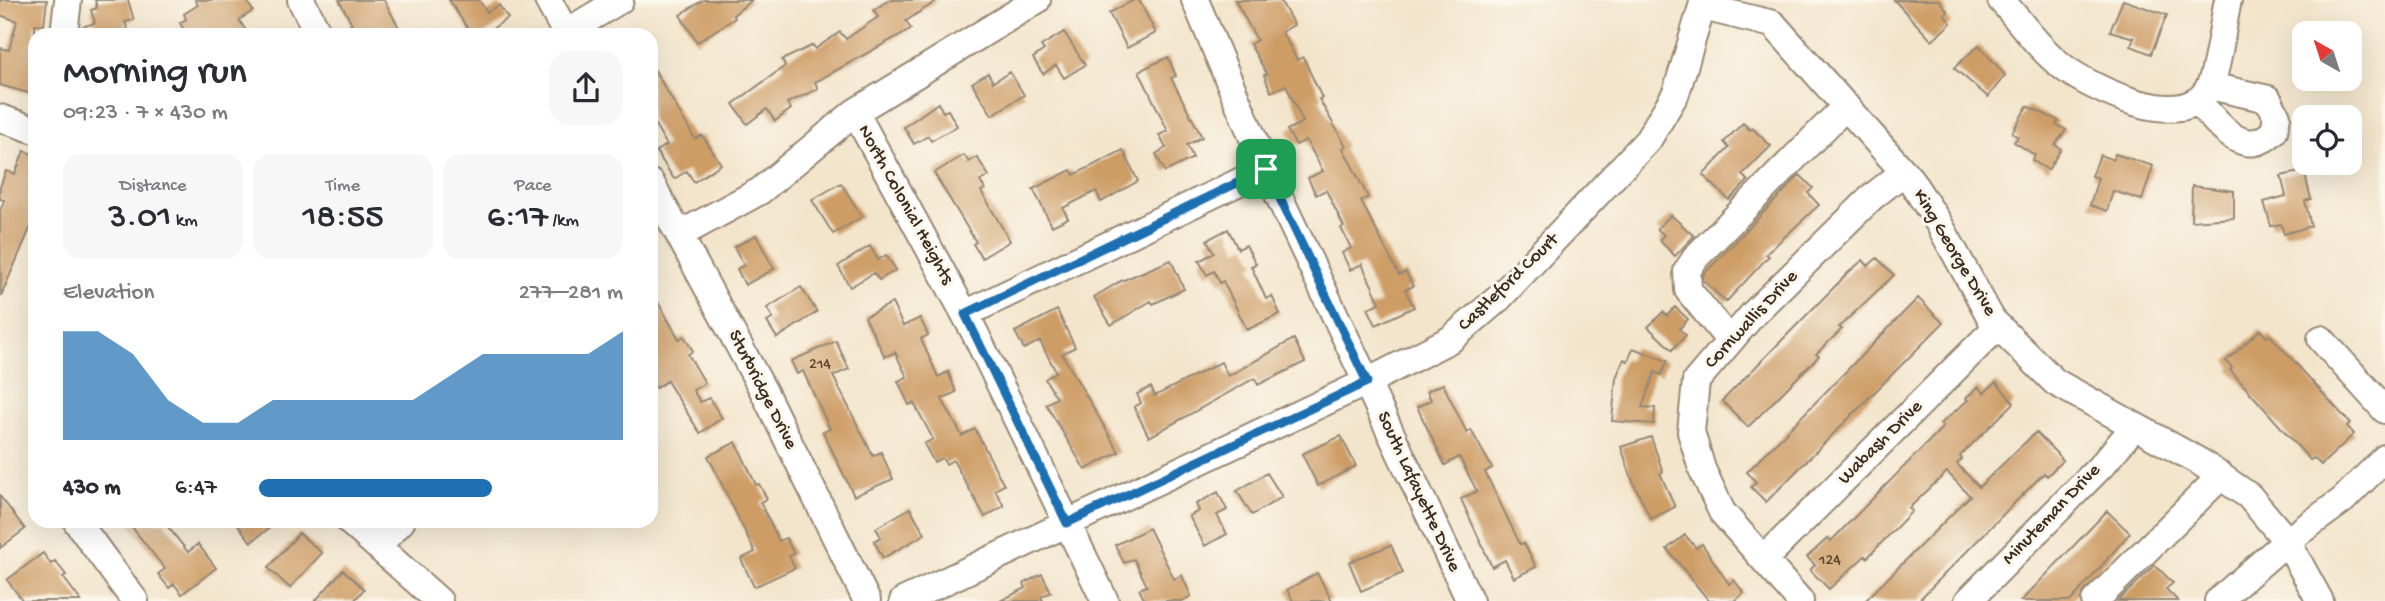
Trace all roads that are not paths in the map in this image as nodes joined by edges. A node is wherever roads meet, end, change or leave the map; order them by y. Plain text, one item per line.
1 (301, 0) edge
2 (548, 0) edge
3 (620, 0) edge
4 (1037, 0) edge
5 (1195, 0) edge
6 (2001, 0) edge
7 (2228, 0) edge
8 (1703, 4) edge
9 (310, 28) edge
10 (562, 28) edge
11 (575, 28) edge
12 (1846, 106) junction
13 (855, 112) junction
14 (0, 117) edge
15 (28, 127) edge
16 (1266, 169) junction
17 (1904, 172) junction
18 (658, 196) edge
19 (677, 230) junction
20 (965, 314) junction
21 (1998, 326) junction
22 (2321, 339) dead end
23 (1730, 341) junction
24 (1367, 382) junction
25 (2384, 409) edge
26 (2134, 427) junction
27 (2385, 458) edge
28 (2221, 477) junction
29 (1067, 523) junction
30 (81, 528) edge
31 (357, 528) edge
32 (395, 528) edge
33 (2287, 541) junction
34 (377, 546) junction
35 (1764, 559) junction
36 (1460, 598) edge
37 (135, 601) edge
38 (439, 601) edge
39 (867, 601) edge
40 (903, 601) edge
41 (1105, 601) edge
42 (1800, 601) edge
43 (1968, 601) edge
44 (2095, 601) edge
45 (2218, 601) edge
46 (2320, 601) edge

1 - 9 street
2 - 10 street
3 - 11 street
4 - 13 street
5 - 16 street, South Lafayette Drive
6 - 7 street
8 - 12 street, King George Drive
8 - 24 street, Castleford Court
12 - 17 street, King George Drive
12 - 23 street
13 - 19 street
13 - 20 street, North Colonial Heights
14 - 15 street
16 - 20 street
16 - 24 street, South Lafayette Drive
17 - 21 street, King George Drive
17 - 23 street, Cornwallis Drive
18 - 19 street, Sturbridge Drive
19 - 39 street, Sturbridge Drive
20 - 29 street, North Colonial Heights
21 - 26 street, King George Drive
21 - 35 street, Wabash Drive
22 - 25 street
23 - 35 street, Cornwallis Drive
24 - 29 street, Castleford Court
24 - 36 street, South Lafayette Drive
26 - 28 street, King George Drive
26 - 43 street, Minuteman Drive
27 - 33 street
28 - 33 street, King George Drive
28 - 44 street
29 - 40 street, Castleford Court
29 - 41 street, North Colonial Heights
30 - 37 street
31 - 34 street
32 - 34 street
33 - 45 street
33 - 46 street, King George Drive
34 - 38 street
35 - 42 street, Cornwallis Drive

